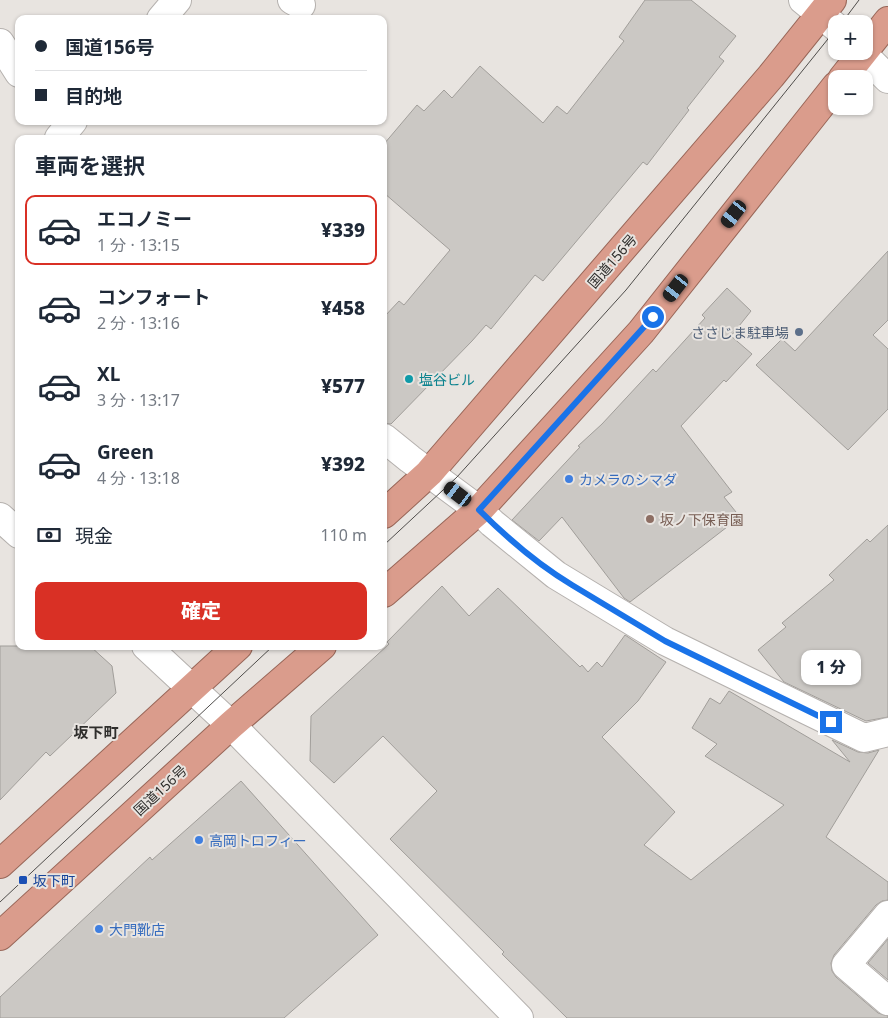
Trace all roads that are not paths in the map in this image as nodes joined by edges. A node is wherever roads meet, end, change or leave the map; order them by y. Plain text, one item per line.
1 (177, 0) edge
2 (823, 10) edge
3 (164, 15) edge
4 (888, 21) edge
5 (873, 39) edge
6 (0, 43) edge
7 (868, 60) edge
8 (15, 67) edge
9 (888, 79) edge
10 (828, 96) edge
11 (387, 440) edge
12 (429, 473) junction
13 (479, 510) junction
14 (387, 511) edge
15 (0, 518) edge
16 (15, 531) edge
17 (387, 589) edge
18 (150, 650) edge
19 (234, 650) edge
20 (317, 650) edge
21 (193, 688) junction
22 (231, 725) junction
23 (888, 732) edge
24 (0, 864) edge
25 (888, 915) edge
26 (0, 936) edge
27 (888, 1001) edge
28 (519, 1018) edge

1 - 3 street
2 - 12 highway, 国道156号
4 - 5 highway
6 - 8 street
7 - 9 street
10 - 13 highway
11 - 12 street
12 - 13 street
12 - 14 highway, 国道156号
13 - 17 highway
13 - 23 street
15 - 16 street
18 - 21 street
19 - 21 highway
20 - 22 highway, 国道156号
21 - 22 street
21 - 24 highway
22 - 26 highway, 国道156号
22 - 28 street
25 - 27 street

